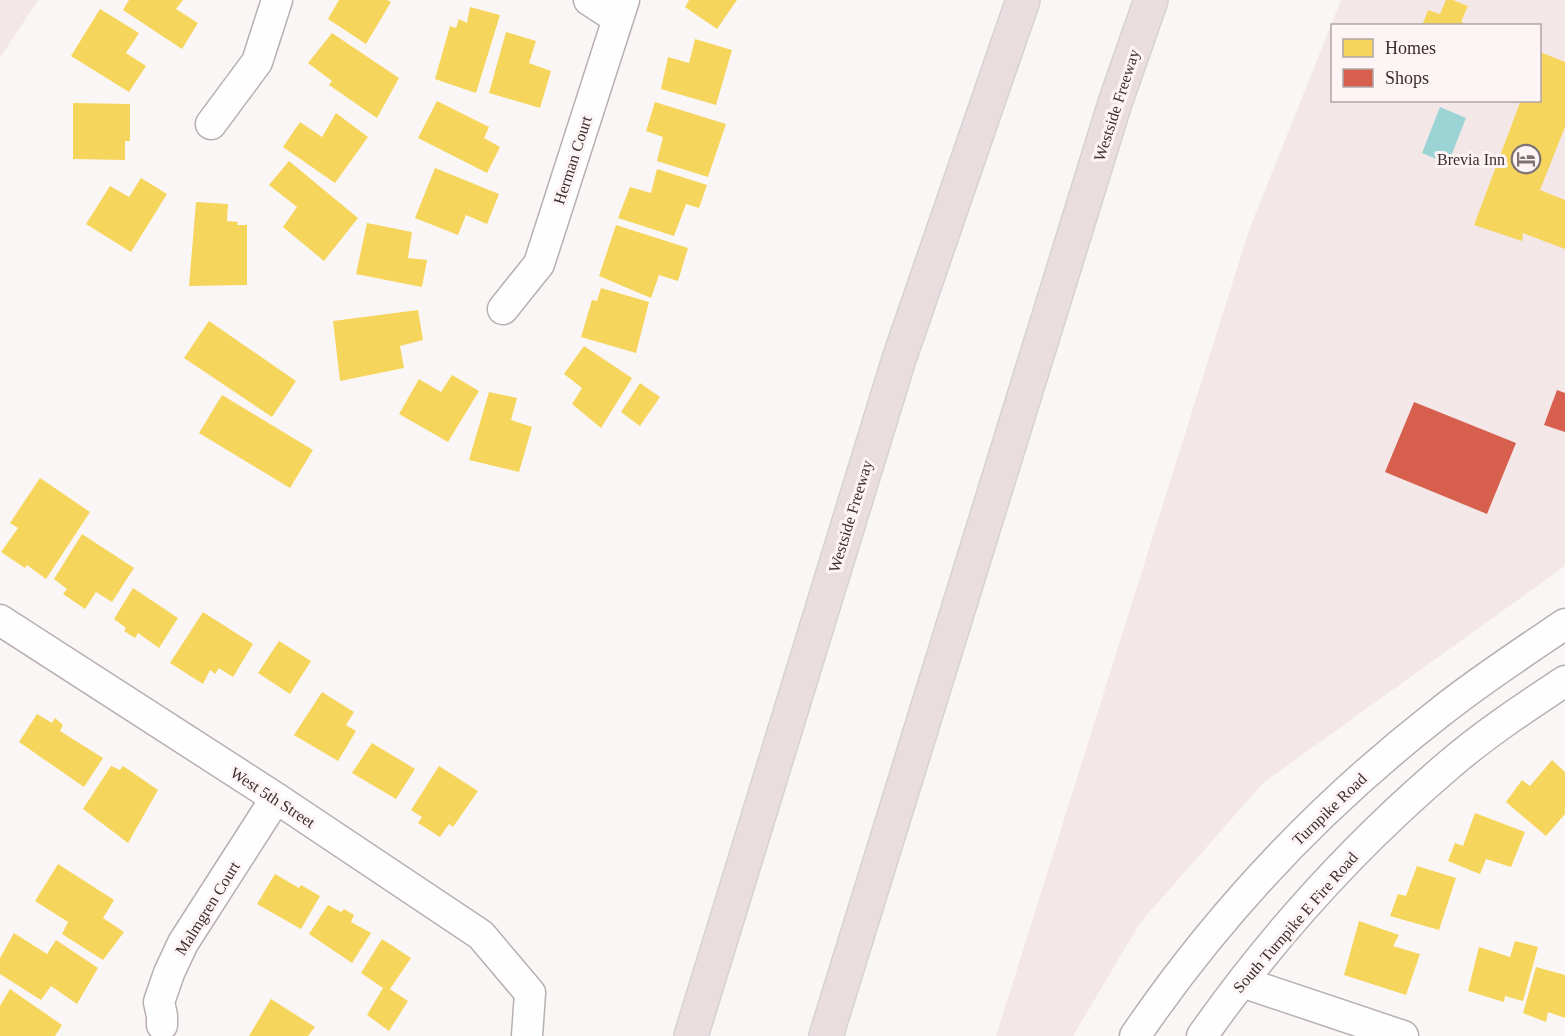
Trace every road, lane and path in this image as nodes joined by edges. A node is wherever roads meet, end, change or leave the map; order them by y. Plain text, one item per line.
1 (277, 0) edge
2 (589, 0) edge
3 (1023, 0) edge
4 (1151, 0) edge
5 (1173, 0) edge
6 (621, 9) edge
7 (1115, 103) junction
8 (211, 124) dead end
9 (503, 309) dead end
10 (1565, 624) edge
11 (2, 627) edge
12 (1565, 681) edge
13 (276, 798) junction
14 (1242, 982) junction
15 (162, 1025) dead end
16 (526, 1036) edge
17 (691, 1036) edge
18 (826, 1036) edge
19 (1135, 1036) edge
20 (1202, 1036) edge
21 (1403, 1036) edge

1 - 8 street
2 - 6 street
3 - 17 highway, Westside Freeway
4 - 7 highway, Westside Freeway
5 - 7 highway
6 - 9 street, Herman Court
7 - 18 highway, Westside Freeway
10 - 19 street, Turnpike Road
11 - 13 street, West 5th Street
12 - 14 street, South Turnpike E Fire Road
13 - 15 street, Malmgren Court
13 - 16 street, West 5th Street
14 - 20 street, South Turnpike E Fire Road
14 - 21 street

